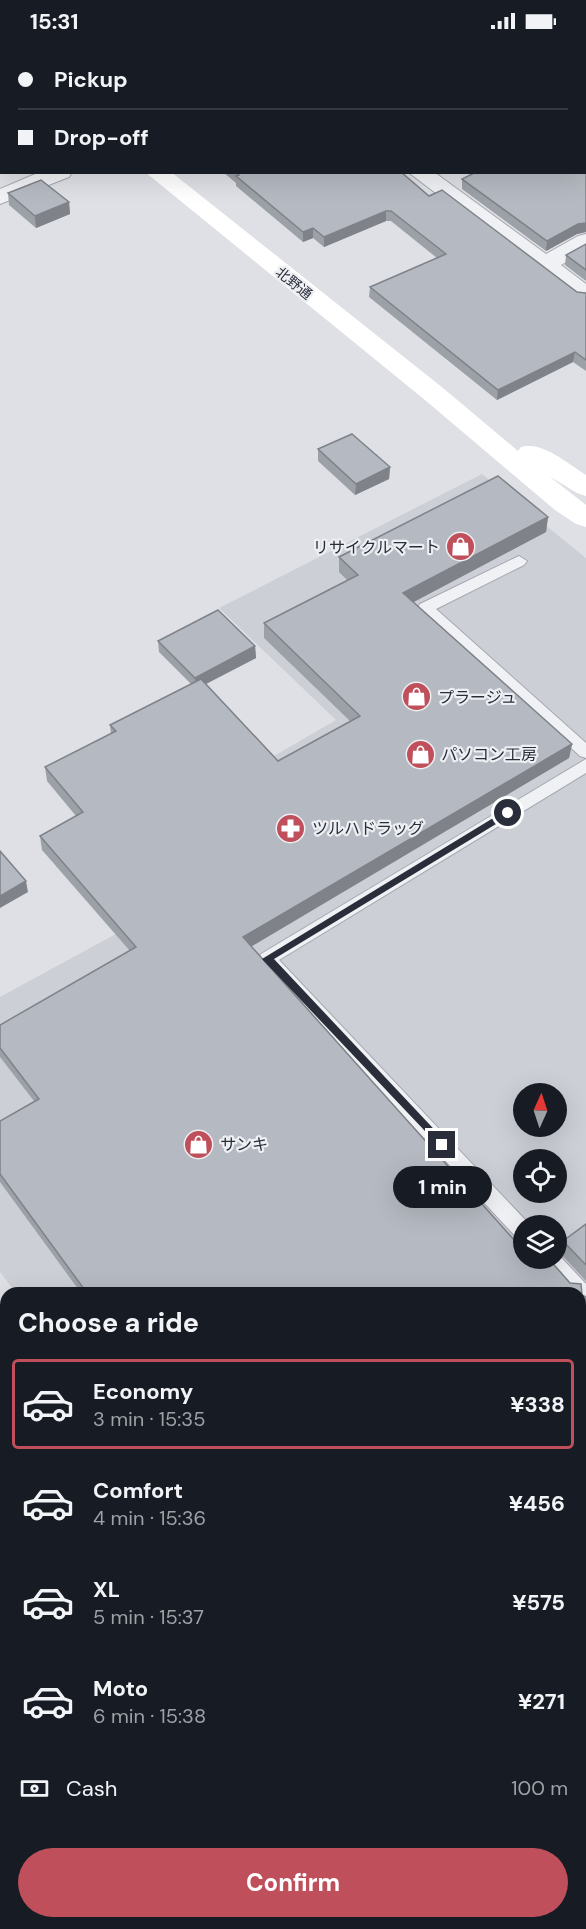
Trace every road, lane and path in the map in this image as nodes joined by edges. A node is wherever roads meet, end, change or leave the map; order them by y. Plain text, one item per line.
1 (56, 174) edge
2 (159, 174) edge
3 (436, 176) edge
4 (0, 197) edge
5 (586, 241) edge
6 (545, 265) junction
7 (586, 295) edge
8 (434, 394) junction
9 (586, 487) edge
10 (586, 518) edge
11 (519, 561) dead end
12 (586, 752) edge
13 (586, 765) edge
14 (513, 1220) edge
15 (559, 1269) edge
16 (576, 1287) edge

1 - 4 street
2 - 8 street, 北野通
3 - 6 street
5 - 6 street
6 - 7 street
8 - 9 street, 北野通
8 - 10 street, 北野通
11 - 12 lane
13 - 14 lane
15 - 16 lane

